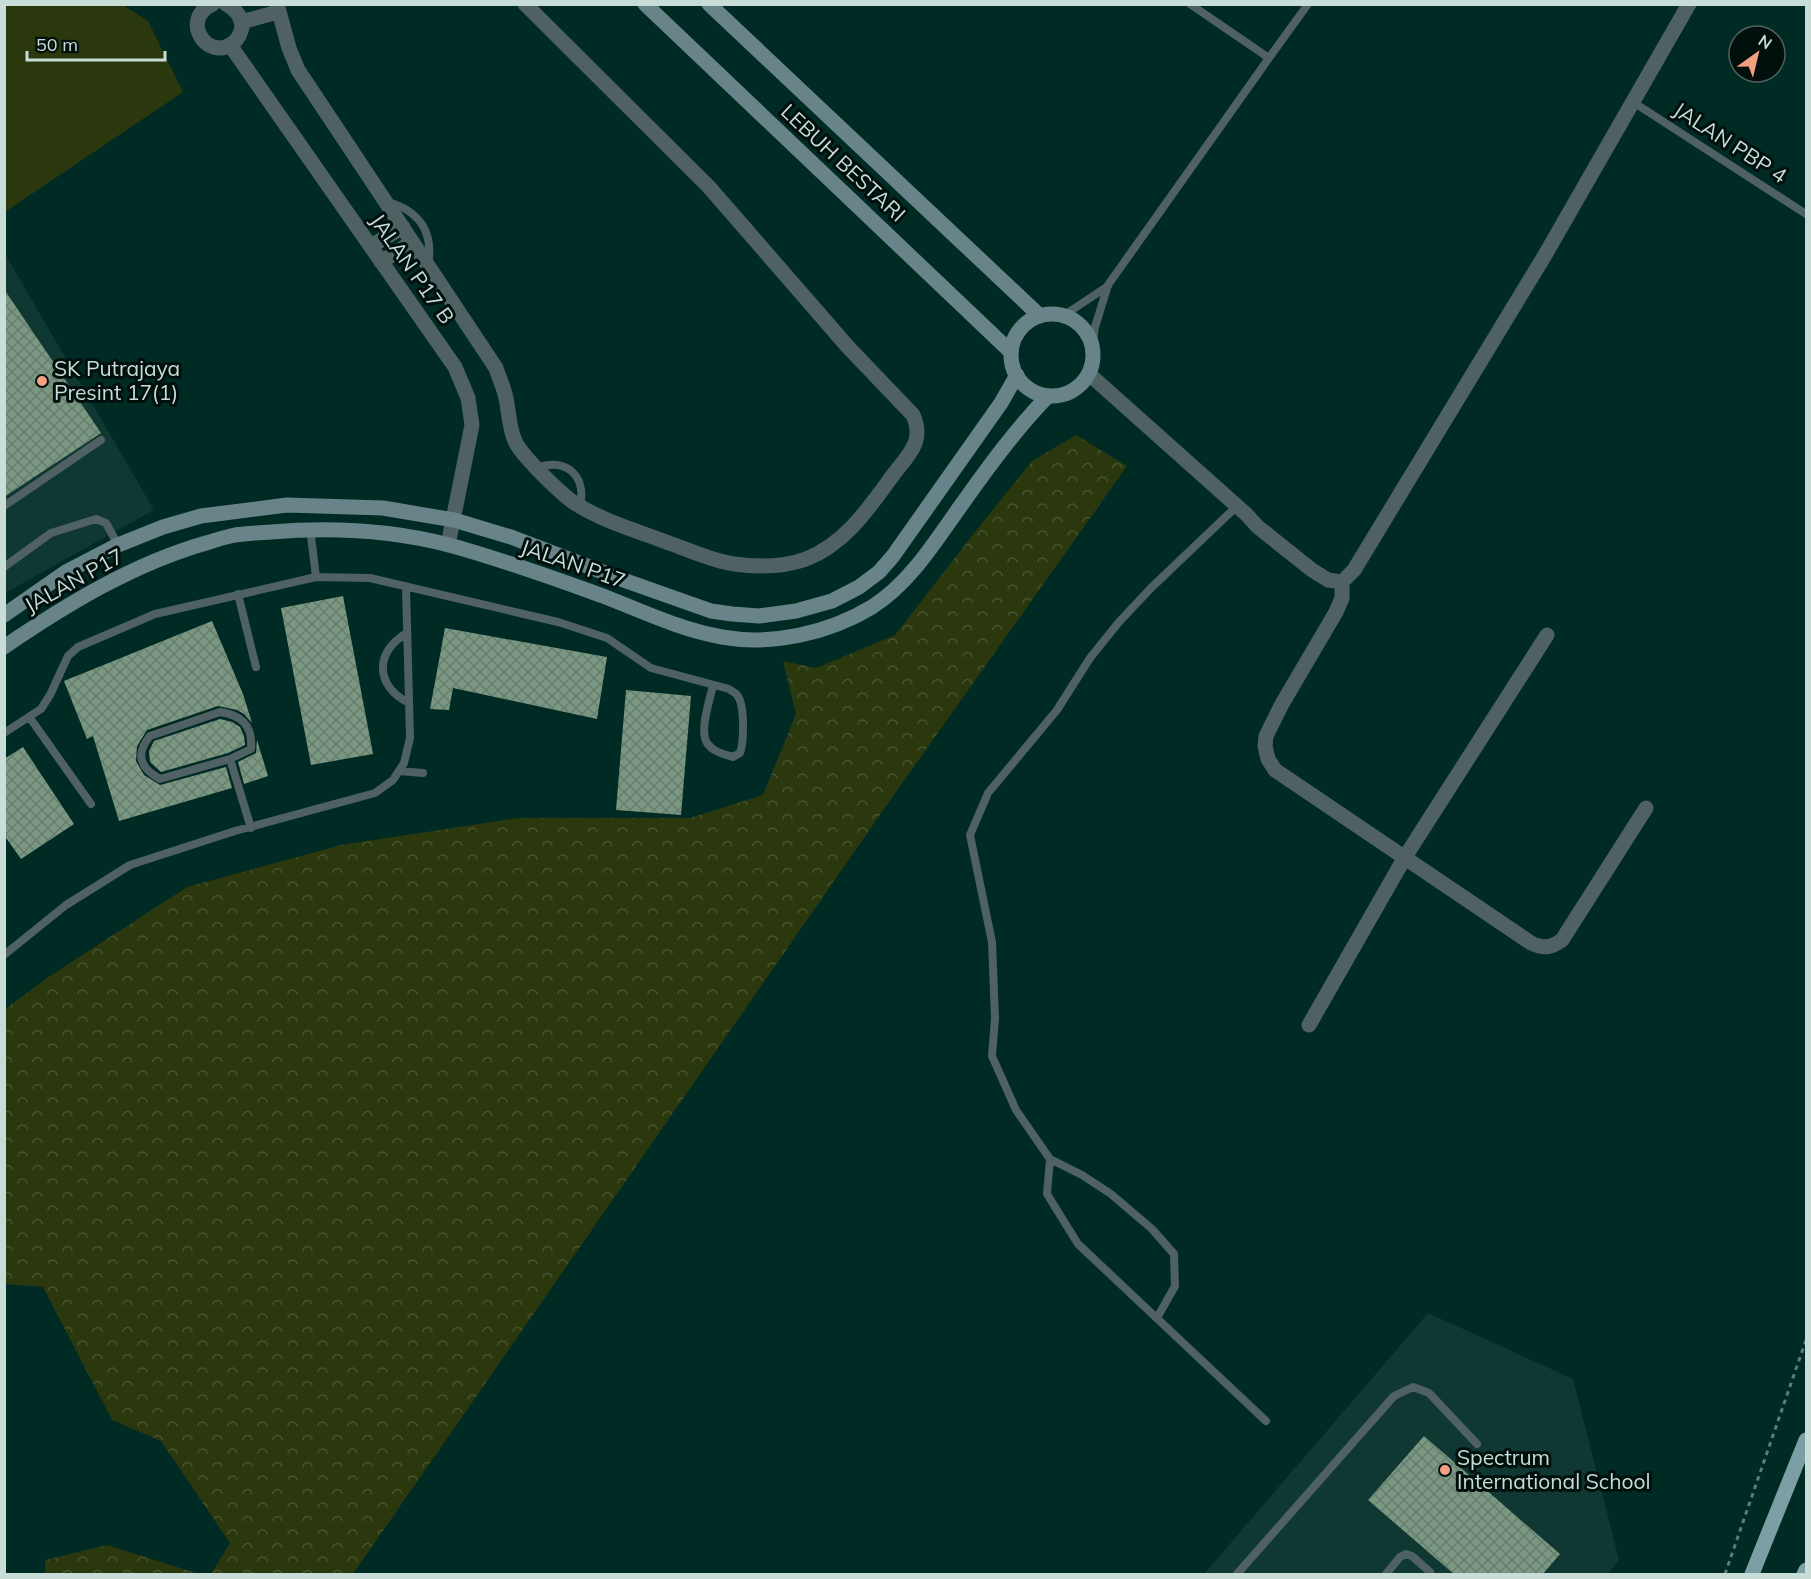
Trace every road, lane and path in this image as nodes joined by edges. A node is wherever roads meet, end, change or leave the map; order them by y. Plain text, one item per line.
1 (213, 4) edge
2 (226, 4) edge
3 (525, 4) edge
4 (645, 4) edge
5 (709, 4) edge
6 (1190, 4) edge
7 (1308, 4) edge
8 (1689, 4) edge
9 (277, 8) edge
10 (241, 21) junction
11 (230, 45) junction
12 (1269, 58) junction
13 (1633, 102) junction
14 (387, 202) junction
15 (1806, 214) edge
16 (403, 226) junction
17 (412, 242) junction
18 (370, 246) junction
19 (381, 262) junction
20 (428, 267) junction
21 (1108, 285) junction
22 (1040, 316) junction
23 (1063, 316) junction
24 (1092, 349) junction
25 (1011, 352) junction
26 (1089, 374) junction
27 (1017, 375) junction
28 (1048, 396) junction
29 (101, 440) dead end
30 (537, 468) junction
31 (4, 506) edge
32 (580, 506) junction
33 (1237, 506) junction
34 (454, 520) junction
35 (310, 528) junction
36 (118, 545) junction
37 (448, 545) junction
38 (4, 567) edge
39 (316, 578) junction
40 (1342, 582) junction
41 (406, 587) junction
42 (238, 594) junction
43 (4, 615) edge
44 (407, 633) junction
45 (1547, 635) dead end
46 (4, 647) edge
47 (255, 668) dead end
48 (712, 685) junction
49 (409, 703) junction
50 (30, 718) junction
51 (4, 733) edge
52 (230, 759) junction
53 (399, 771) junction
54 (423, 773) dead end
55 (91, 804) dead end
56 (1646, 808) dead end
57 (251, 828) junction
58 (1405, 857) junction
59 (4, 955) edge
60 (1310, 1025) dead end
61 (1050, 1159) junction
62 (1158, 1318) junction
63 (1806, 1340) edge
64 (1266, 1421) dead end
65 (1806, 1440) edge
66 (1477, 1444) dead end
67 (1806, 1570) edge
68 (1430, 1572) dead end
69 (1237, 1575) edge
70 (1386, 1575) edge
71 (1725, 1575) edge
72 (1752, 1575) edge
73 (1804, 1575) edge

1 - 11 street
2 - 10 street
3 - 32 street
4 - 25 street, LEBUH BESTARI
5 - 22 street, LEBUH BESTARI
6 - 12 lane
7 - 12 lane
8 - 13 street
9 - 10 street
9 - 14 street
10 - 11 street
11 - 18 street, JALAN P17 B
12 - 21 lane
13 - 15 lane, JALAN PBP 4
13 - 40 street
14 - 16 street
14 - 20 lane
16 - 17 street
16 - 18 street
17 - 19 street
17 - 20 street
18 - 19 street, JALAN P17 B
19 - 34 street, JALAN P17 B
20 - 30 street
21 - 23 lane
21 - 24 lane
22 - 23 street
22 - 25 street
23 - 24 street
24 - 26 street
25 - 27 street
26 - 28 street
26 - 33 street
27 - 28 street
27 - 34 street, JALAN P17
28 - 37 street, JALAN P17
29 - 31 lane
30 - 32 street
30 - 32 lane
33 - 40 street
33 - 61 lane
34 - 36 street, JALAN P17
34 - 37 street, JALAN P17 B
35 - 37 street, JALAN P17
35 - 39 lane
35 - 46 street, JALAN P17
36 - 38 lane
36 - 43 street, JALAN P17
39 - 41 lane
39 - 42 lane
40 - 58 street
41 - 44 lane
41 - 48 lane
42 - 47 lane
42 - 50 lane
44 - 49 lane
44 - 49 lane
45 - 58 street
48 - 48 lane
49 - 53 lane
50 - 51 lane
50 - 55 lane
52 - 52 lane
52 - 57 lane
53 - 54 lane
53 - 57 lane
56 - 58 street
57 - 59 lane
58 - 60 street
61 - 62 lane
61 - 62 lane
62 - 64 lane
63 - 71 path
65 - 72 main road
66 - 69 lane
67 - 73 main road
68 - 70 lane

